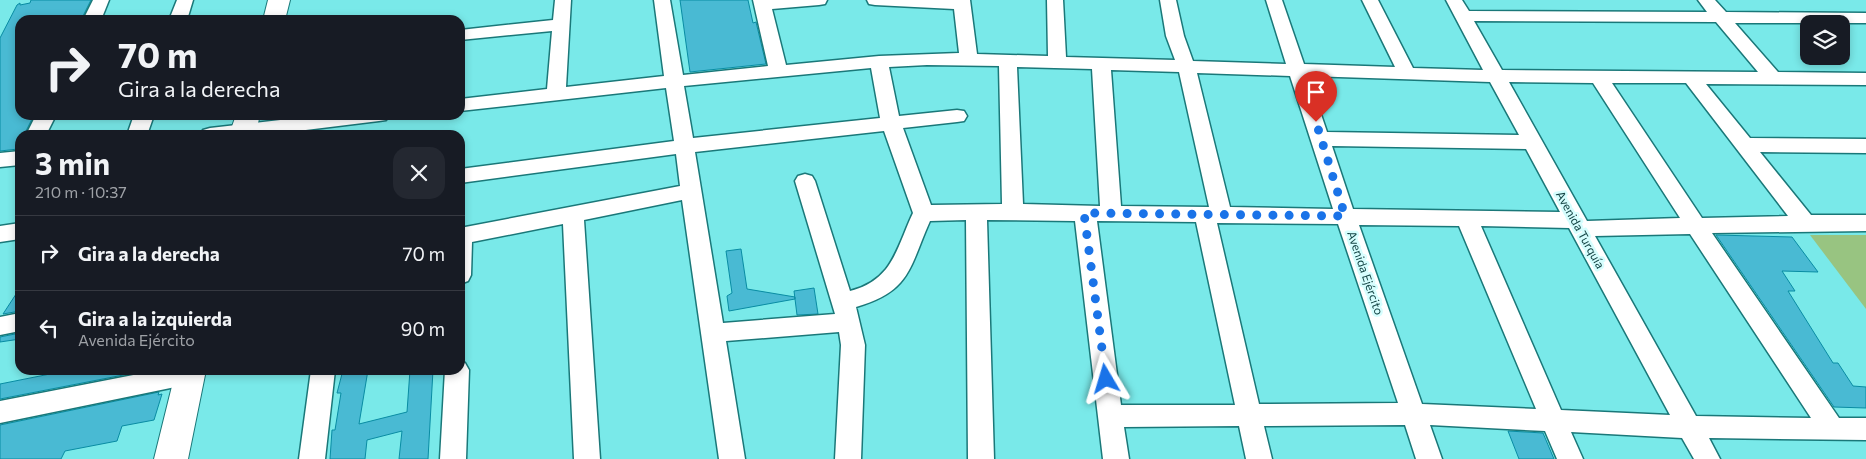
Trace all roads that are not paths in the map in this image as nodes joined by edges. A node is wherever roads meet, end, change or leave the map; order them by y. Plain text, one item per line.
1 (101, 0) edge
2 (185, 0) edge
3 (279, 0) edge
4 (563, 0) edge
5 (662, 0) edge
6 (819, 0) edge
7 (875, 0) edge
8 (885, 0) edge
9 (1055, 0) edge
10 (1168, 0) edge
11 (1274, 0) edge
12 (1370, 0) edge
13 (1706, 0) edge
14 (762, 2) edge
15 (962, 2) edge
16 (1458, 8) edge
17 (94, 15) edge
18 (180, 15) edge
19 (275, 15) edge
20 (1721, 17) junction
21 (1866, 18) edge
22 (560, 25) junction
23 (465, 34) edge
24 (968, 58) junction
25 (1008, 61) junction
26 (879, 62) junction
27 (1057, 62) junction
28 (1101, 64) junction
29 (1187, 66) junction
30 (1299, 70) junction
31 (778, 71) junction
32 (1407, 73) junction
33 (1494, 76) junction
34 (1599, 77) junction
35 (1691, 77) junction
36 (1773, 78) junction
37 (1866, 79) edge
38 (674, 80) junction
39 (556, 94) junction
40 (465, 104) edge
41 (957, 116) dead end
42 (323, 120) edge
43 (891, 123) junction
44 (244, 127) edge
45 (231, 130) edge
46 (1321, 139) junction
47 (1531, 142) junction
48 (1744, 145) junction
49 (686, 146) junction
50 (1866, 146) edge
51 (15, 158) edge
52 (0, 160) edge
53 (465, 175) edge
54 (805, 181) dead end
55 (692, 191) junction
56 (976, 212) junction
57 (1013, 212) junction
58 (922, 213) junction
59 (1084, 213) junction
60 (1111, 213) junction
61 (573, 214) junction
62 (1213, 214) junction
63 (1345, 216) junction
64 (1466, 217) junction
65 (1805, 223) junction
66 (1866, 224) edge
67 (1577, 225) junction
68 (1696, 226) junction
69 (15, 232) edge
70 (0, 234) edge
71 (465, 235) edge
72 (846, 312) junction
73 (15, 323) edge
74 (0, 326) edge
75 (713, 333) junction
76 (176, 375) edge
77 (189, 375) edge
78 (322, 375) edge
79 (456, 375) edge
80 (0, 412) edge
81 (1414, 414) junction
82 (1248, 415) junction
83 (1110, 416) junction
84 (1552, 420) junction
85 (1689, 427) junction
86 (1832, 428) junction
87 (1866, 428) edge
88 (171, 459) edge
89 (312, 459) edge
90 (453, 459) edge
91 (587, 459) edge
92 (732, 459) edge
93 (848, 459) edge
94 (981, 459) edge
95 (1116, 459) edge
96 (1259, 459) edge
97 (1429, 459) edge
98 (1570, 459) edge
99 (1707, 459) edge

1 - 17 street
2 - 18 street
3 - 19 street
4 - 22 street
5 - 38 street
6 - 14 street
7 - 8 street
8 - 15 street
9 - 27 street
10 - 29 street
11 - 30 street, Avenida Ejército
12 - 32 street
13 - 20 street
14 - 31 street
15 - 24 street
16 - 20 street
16 - 33 street, Avenida Turquía
20 - 21 street
20 - 36 street
22 - 23 street
22 - 39 street
24 - 25 street
24 - 26 street
25 - 27 street
25 - 57 street
26 - 31 street
26 - 43 street
27 - 28 street
28 - 29 street
28 - 60 street
29 - 30 street
29 - 62 street
30 - 32 street
30 - 46 street, Avenida Ejército
31 - 38 street
32 - 33 street
33 - 34 street
33 - 47 street, Avenida Turquía
34 - 35 street
34 - 68 street
35 - 36 street
35 - 48 street
36 - 37 street
38 - 39 street
38 - 49 street
39 - 40 street
41 - 43 street
42 - 44 street
43 - 49 street
43 - 58 street
44 - 45 street
46 - 47 street
46 - 63 street, Avenida Ejército
47 - 67 street, Avenida Turquía
48 - 50 street
48 - 65 street
49 - 53 street
49 - 55 street
51 - 52 street
54 - 72 street
55 - 61 street
55 - 75 street
56 - 57 street
56 - 58 street
56 - 94 street
57 - 59 street
58 - 72 street
59 - 60 street
59 - 83 street
60 - 62 street
61 - 71 street
61 - 91 street
62 - 63 street
62 - 82 street
63 - 64 street
63 - 81 street, Avenida Ejército
64 - 67 street
64 - 84 street
65 - 66 street
65 - 68 street
67 - 68 street
67 - 85 street, Avenida Turquía
68 - 86 street
69 - 70 street
72 - 75 street
72 - 93 street
73 - 74 street
75 - 92 street
76 - 80 street
77 - 88 street
78 - 89 street
79 - 90 street
81 - 82 street
81 - 84 street
81 - 97 street, Avenida Ejército
82 - 83 street
82 - 96 street
83 - 95 street
84 - 85 street
84 - 98 street
85 - 86 street
85 - 99 street, Avenida Turquía
86 - 87 street

